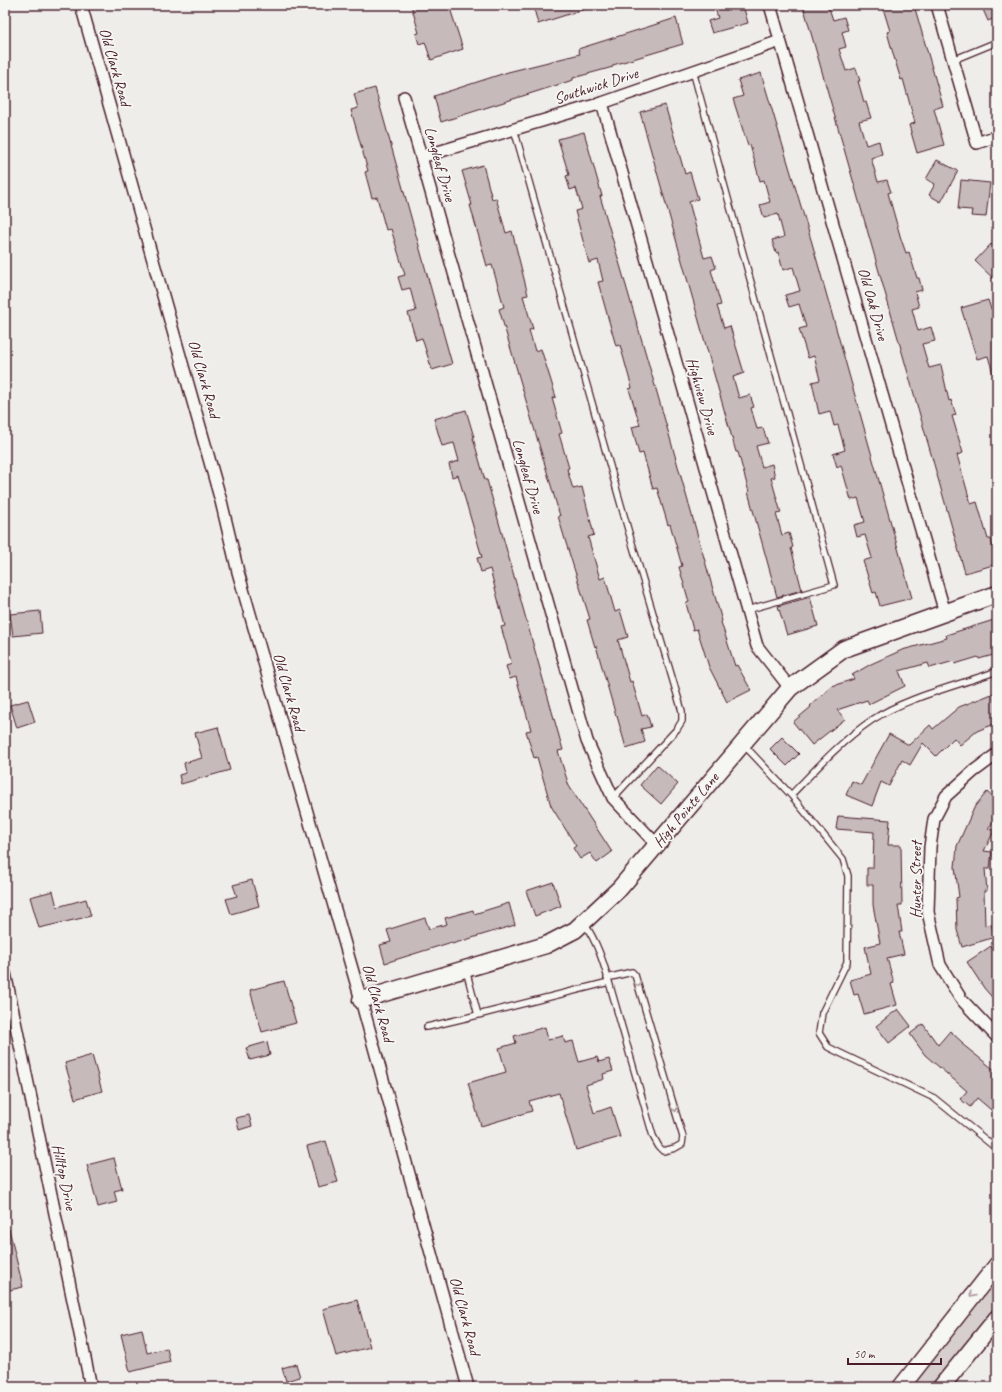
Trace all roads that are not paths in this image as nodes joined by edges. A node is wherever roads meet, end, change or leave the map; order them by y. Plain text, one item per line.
1 (81, 5) edge
2 (770, 5) edge
3 (937, 5) edge
4 (780, 41) junction
5 (997, 42) edge
6 (953, 60) junction
7 (693, 71) junction
8 (404, 97) dead end
9 (602, 103) junction
10 (514, 129) junction
11 (997, 136) edge
12 (421, 157) junction
13 (997, 594) edge
14 (747, 610) junction
15 (945, 613) junction
16 (997, 671) edge
17 (790, 688) junction
18 (743, 744) junction
19 (997, 754) edge
20 (791, 795) junction
21 (613, 798) junction
22 (657, 845) junction
23 (584, 922) junction
24 (466, 969) junction
25 (5, 973) edge
26 (608, 980) junction
27 (361, 1000) junction
28 (478, 1015) junction
29 (428, 1027) dead end
30 (997, 1037) edge
31 (997, 1149) edge
32 (997, 1265) edge
33 (997, 1318) edge
34 (91, 1387) edge
35 (468, 1387) edge
36 (901, 1387) edge
37 (941, 1387) edge

1 - 27 street, Old Clark Road
2 - 4 street, Old Oak Drive
3 - 6 street
4 - 7 street, Southwick Drive
4 - 15 street, Old Oak Drive
5 - 6 lane
6 - 11 street
7 - 9 street, Southwick Drive
7 - 14 lane
8 - 12 street, Longleaf Drive
9 - 10 street, Southwick Drive
9 - 14 street, Highview Drive
10 - 12 street, Southwick Drive
10 - 21 lane
12 - 21 street, Longleaf Drive
13 - 15 street, High Pointe Lane
14 - 17 street, Highview Drive
15 - 17 street, High Pointe Lane
16 - 20 lane
17 - 18 street, High Pointe Lane
18 - 20 lane
18 - 22 street, High Pointe Lane
19 - 30 street, Hunter Street
20 - 31 lane
21 - 22 street, Longleaf Drive
22 - 23 street, High Pointe Lane
23 - 24 street, High Pointe Lane
23 - 26 lane
24 - 27 street, High Pointe Lane
24 - 28 lane
25 - 34 street, Hilltop Drive
26 -> 26 lane
26 - 28 lane
27 - 35 street, Old Clark Road
28 - 29 lane
32 -> 36 street
33 - 37 street

